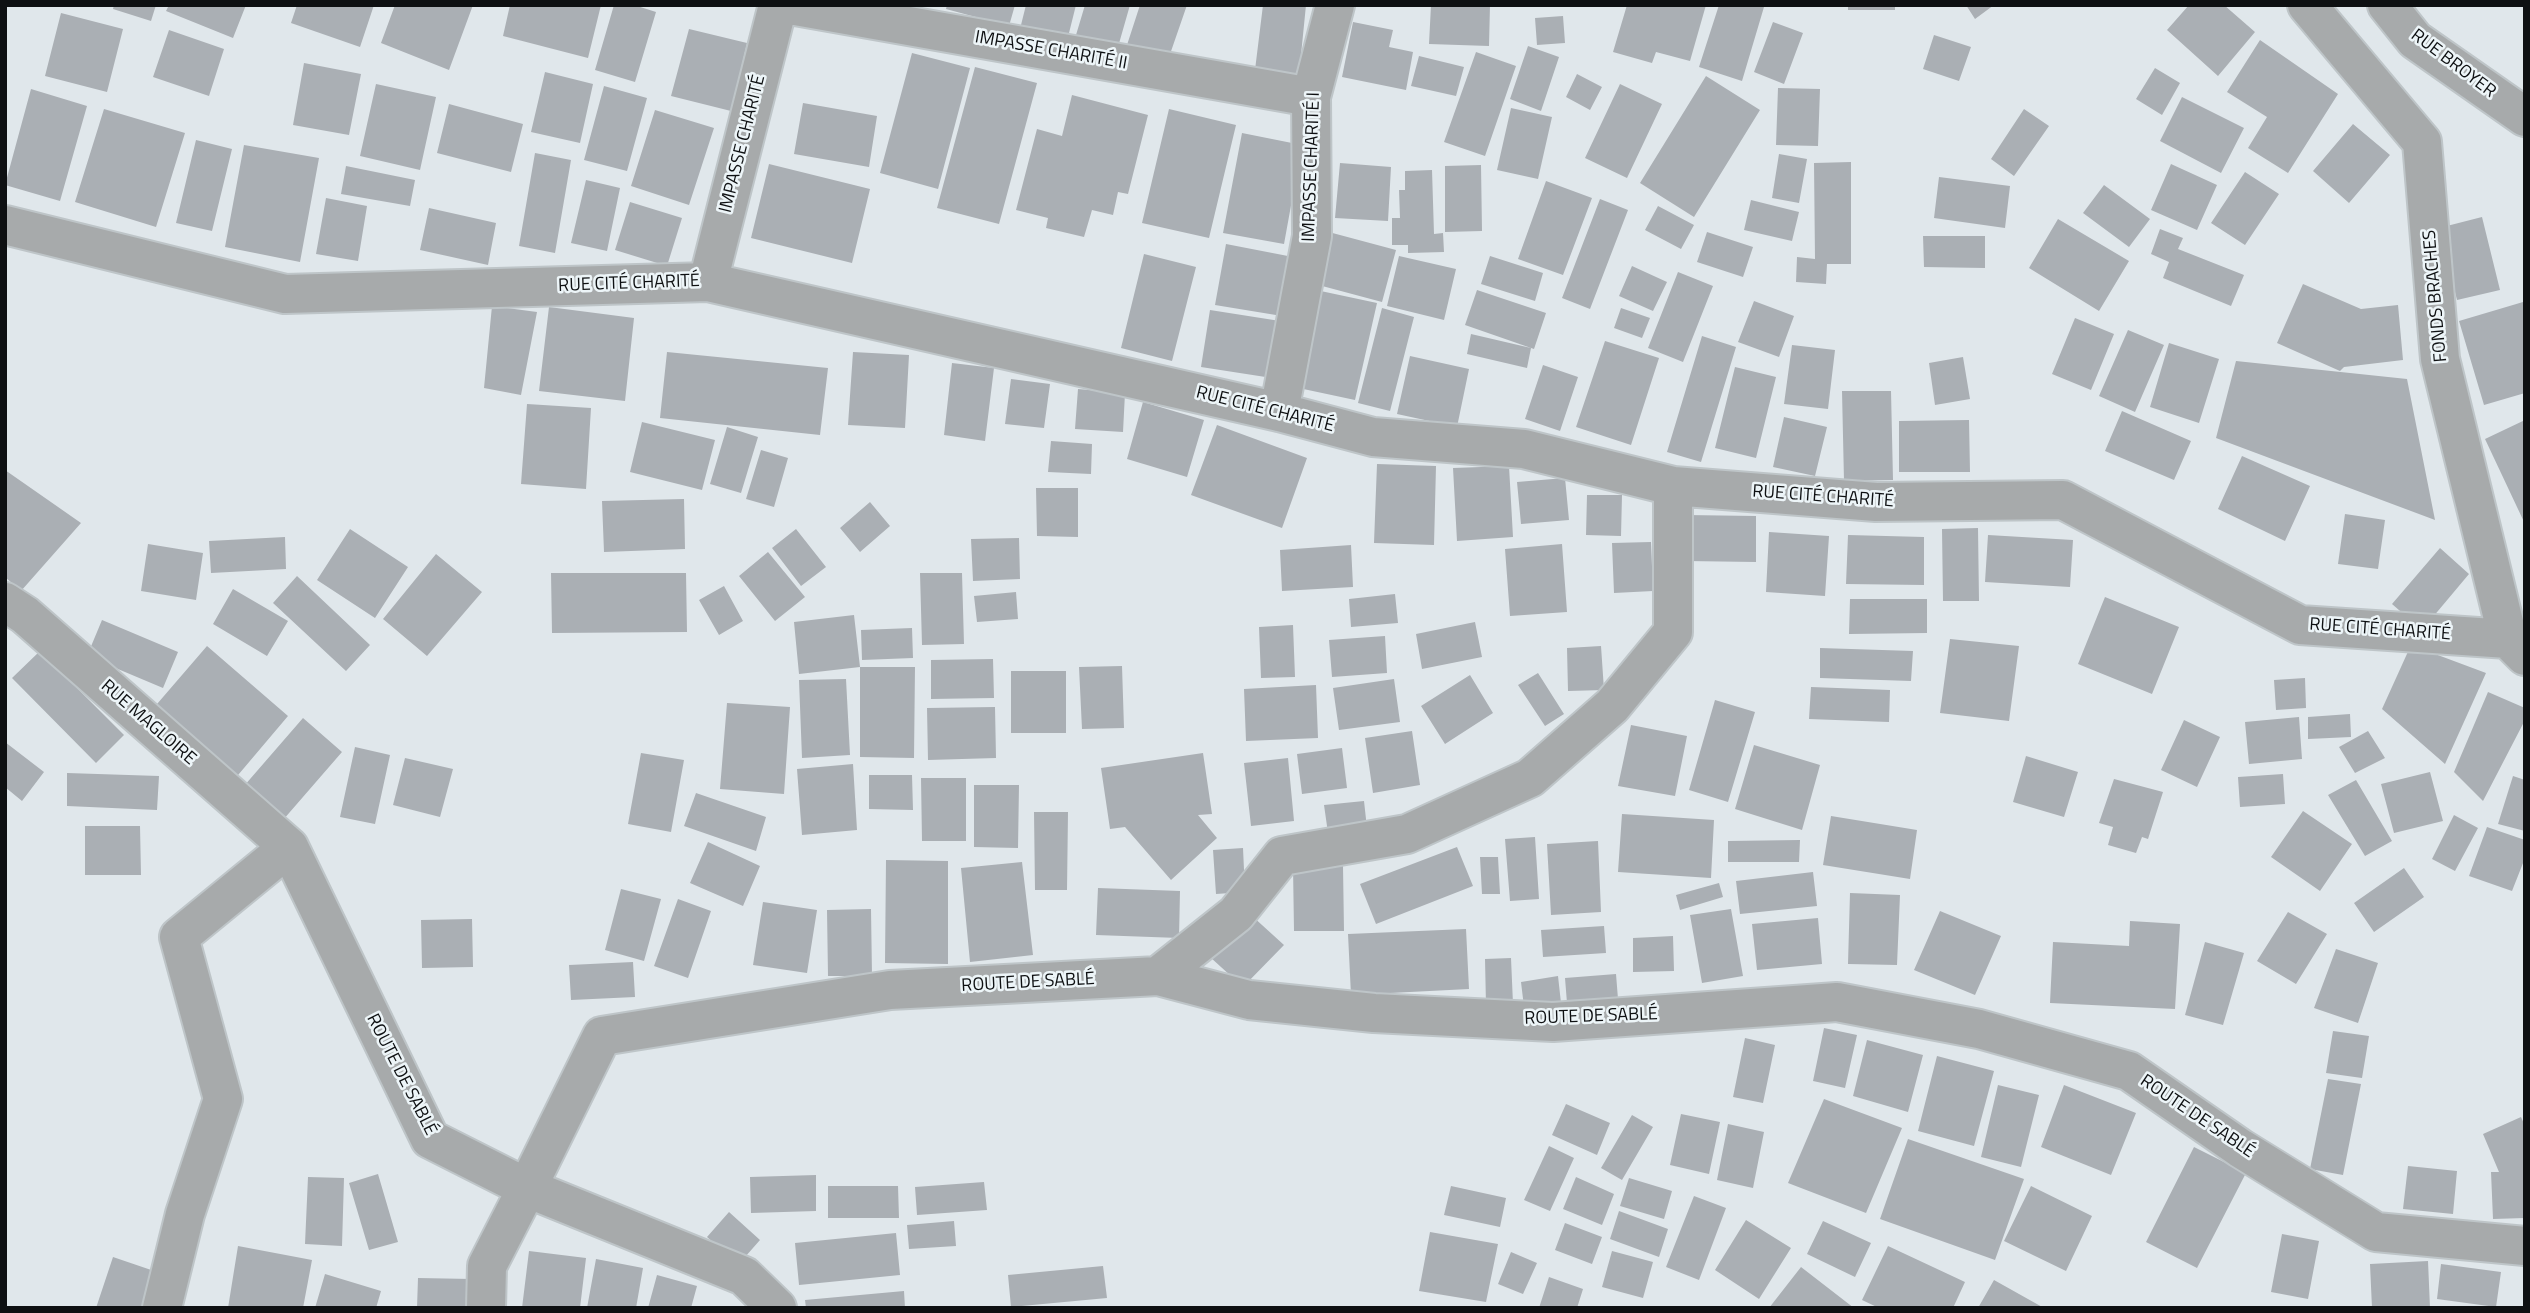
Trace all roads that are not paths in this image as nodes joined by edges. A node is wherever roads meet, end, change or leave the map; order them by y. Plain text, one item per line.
1 (778, 5) edge
2 (790, 5) edge
3 (1335, 5) edge
4 (2307, 5) edge
5 (2386, 5) edge
6 (1311, 97) junction
7 (2525, 117) edge
8 (5, 225) edge
9 (708, 282) junction
10 (1279, 412) junction
11 (1672, 486) junction
12 (5, 602) edge
13 (2516, 647) edge
14 (289, 847) junction
15 (1158, 976) junction
16 (527, 1188) junction
17 (2525, 1246) edge
18 (162, 1308) edge
19 (486, 1308) edge
20 (777, 1308) edge

1 - 9 street, IMPASSE CHARITÉ
2 - 6 street, IMPASSE CHARITÉ II
3 - 6 street, IMPASSE CHARITÉ I
4 - 13 street, FONDS BRACHES
5 - 7 street, RUE BROYER
6 - 10 street, IMPASSE CHARITÉ I
8 - 9 street, RUE CITÉ CHARITÉ
9 - 10 street, RUE CITÉ CHARITÉ
10 - 11 street, RUE CITÉ CHARITÉ
11 - 13 street, RUE CITÉ CHARITÉ
11 - 15 street
12 - 14 street, RUE MAGLOIRE
14 - 16 street, ROUTE DE SABLÉ
14 - 18 street
15 - 16 street, ROUTE DE SABLÉ
15 - 17 street, ROUTE DE SABLÉ
16 - 19 street
16 - 20 street

